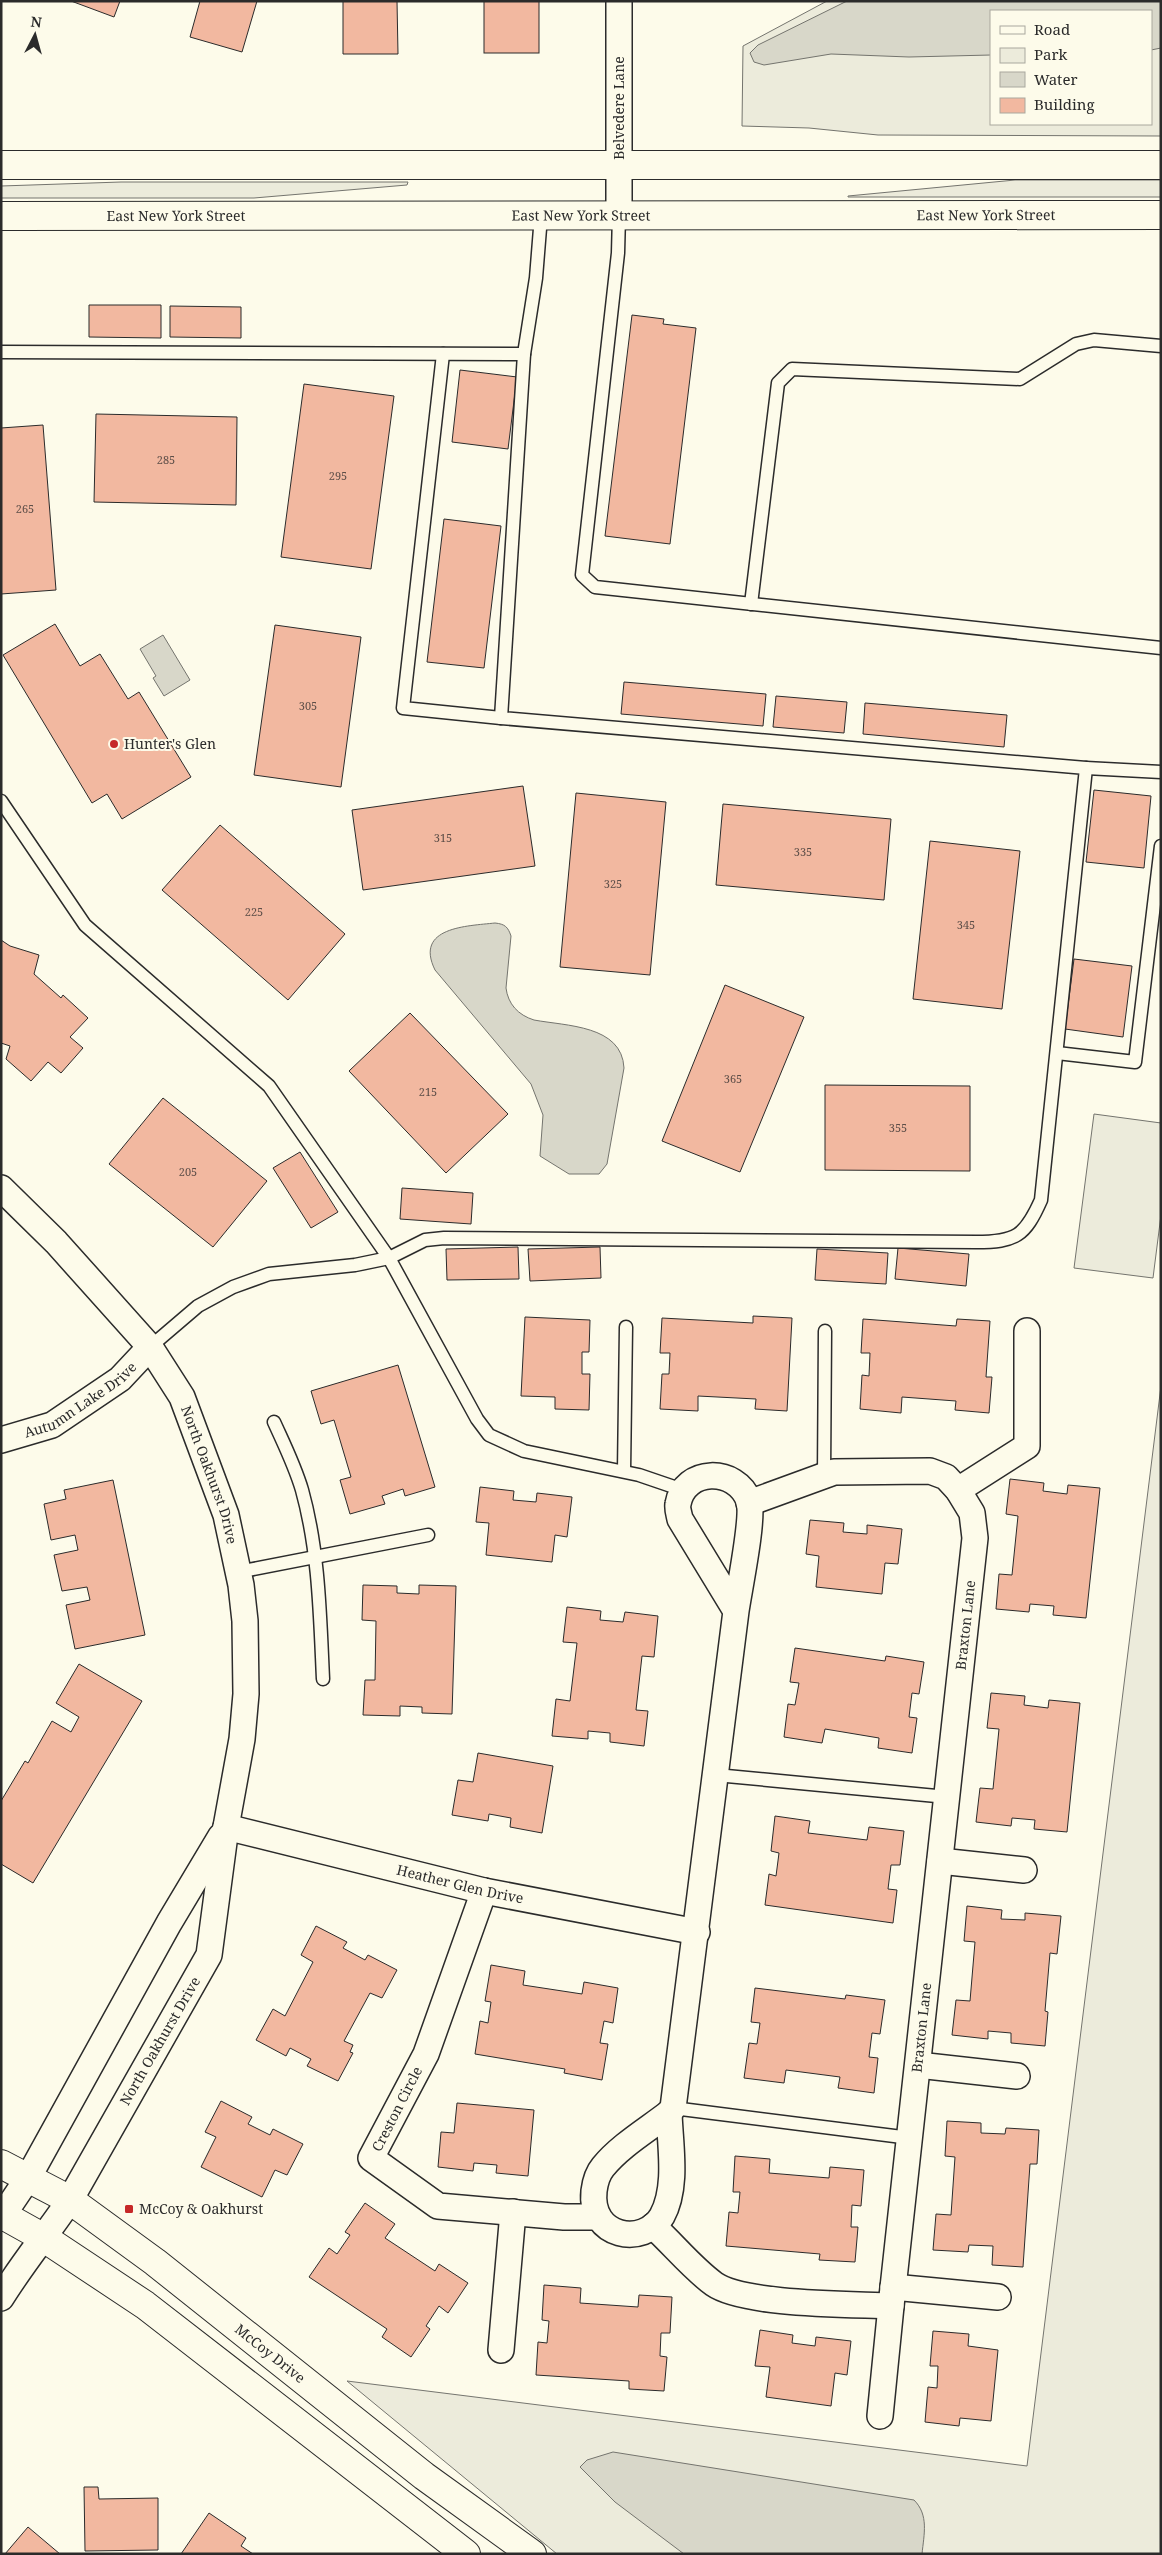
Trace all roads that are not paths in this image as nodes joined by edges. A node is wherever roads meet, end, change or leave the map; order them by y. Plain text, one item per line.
1 (619, 1) edge
2 (620, 164) junction
3 (1, 165) edge
4 (1161, 165) edge
5 (1161, 214) edge
6 (619, 215) junction
7 (1, 216) edge
8 (541, 216) junction
9 (1161, 346) edge
10 (1, 352) edge
11 (443, 354) junction
12 (524, 354) junction
13 (751, 604) junction
14 (1161, 648) edge
15 (501, 718) junction
16 (1086, 768) junction
17 (1161, 772) edge
18 (3, 808) edge
19 (1161, 846) edge
20 (1057, 1053) junction
21 (1, 1188) edge
22 (389, 1258) junction
23 (626, 1327) dead end
24 (825, 1331) dead end
25 (1027, 1331) dead end
26 (150, 1347) junction
27 (274, 1422) dead end
28 (1, 1440) edge
29 (624, 1472) junction
30 (824, 1476) junction
31 (683, 1490) junction
32 (958, 1490) junction
33 (749, 1502) junction
34 (428, 1535) dead end
35 (316, 1557) junction
36 (238, 1572) junction
37 (736, 1611) junction
38 (323, 1679) dead end
39 (716, 1775) junction
40 (946, 1797) junction
41 (226, 1827) junction
42 (940, 1861) junction
43 (1024, 1870) dead end
44 (484, 1890) junction
45 (697, 1932) junction
46 (918, 2065) junction
47 (1017, 2076) dead end
48 (671, 2111) junction
49 (910, 2138) junction
50 (1, 2164) edge
51 (28, 2178) junction
52 (70, 2200) junction
53 (513, 2212) junction
54 (2, 2216) edge
55 (596, 2217) junction
56 (653, 2226) junction
57 (44, 2238) junction
58 (892, 2297) junction
59 (998, 2297) dead end
60 (1, 2298) edge
61 (500, 2350) dead end
62 (880, 2416) dead end
63 (466, 2554) edge
64 (532, 2554) edge

1 - 2 street, Belvedere Lane
2 - 3 main road
2 - 4 main road
2 - 6 street, Belvedere Lane
5 - 6 main road, East New York Street
6 - 8 main road, East New York Street
6 - 13 lane
7 - 8 main road, East New York Street
8 - 12 lane
9 - 13 lane
10 - 11 lane
11 - 12 lane
11 - 15 lane
12 - 15 lane
13 - 14 lane
15 - 16 lane
16 - 17 lane
16 - 20 lane
18 - 22 lane
19 - 20 lane
20 - 22 lane
21 - 26 street, North Oakhurst Drive
22 - 26 lane
22 - 29 lane
23 - 29 lane
24 - 30 lane
25 - 32 street
26 - 28 street, Autumn Lake Drive
26 - 36 street, North Oakhurst Drive
27 - 35 lane
29 - 31 lane
30 - 32 street, Braxton Lane
30 - 33 street, Braxton Lane
31 - 33 street
31 - 37 street
32 - 40 street, Braxton Lane
33 - 37 street
34 - 35 lane
35 - 36 lane
35 - 38 lane
36 - 41 street, North Oakhurst Drive
37 - 39 street
39 - 40 lane
39 - 45 street
40 - 42 street, Braxton Lane
41 - 44 street, Heather Glen Drive
41 - 51 street, North Oakhurst Drive
41 - 52 street, North Oakhurst Drive
42 - 43 street
42 - 46 street, Braxton Lane
44 - 45 street, Heather Glen Drive
44 - 53 street, Creston Circle
45 - 48 street
46 - 47 street
46 - 49 street, Braxton Lane
48 - 49 lane
48 - 55 street
48 - 56 street
49 - 58 street, Braxton Lane
50 - 51 main road, McCoy Drive
51 - 52 main road, McCoy Drive
51 - 54 street, North Oakhurst Drive
52 - 57 street, North Oakhurst Drive
52 - 64 main road, McCoy Drive
53 - 55 street, Creston Circle
53 - 61 street
54 - 57 main road
55 - 56 street
56 - 58 street
57 - 60 street, North Oakhurst Drive
57 - 63 main road
58 - 59 street
58 - 62 street, Braxton Lane

